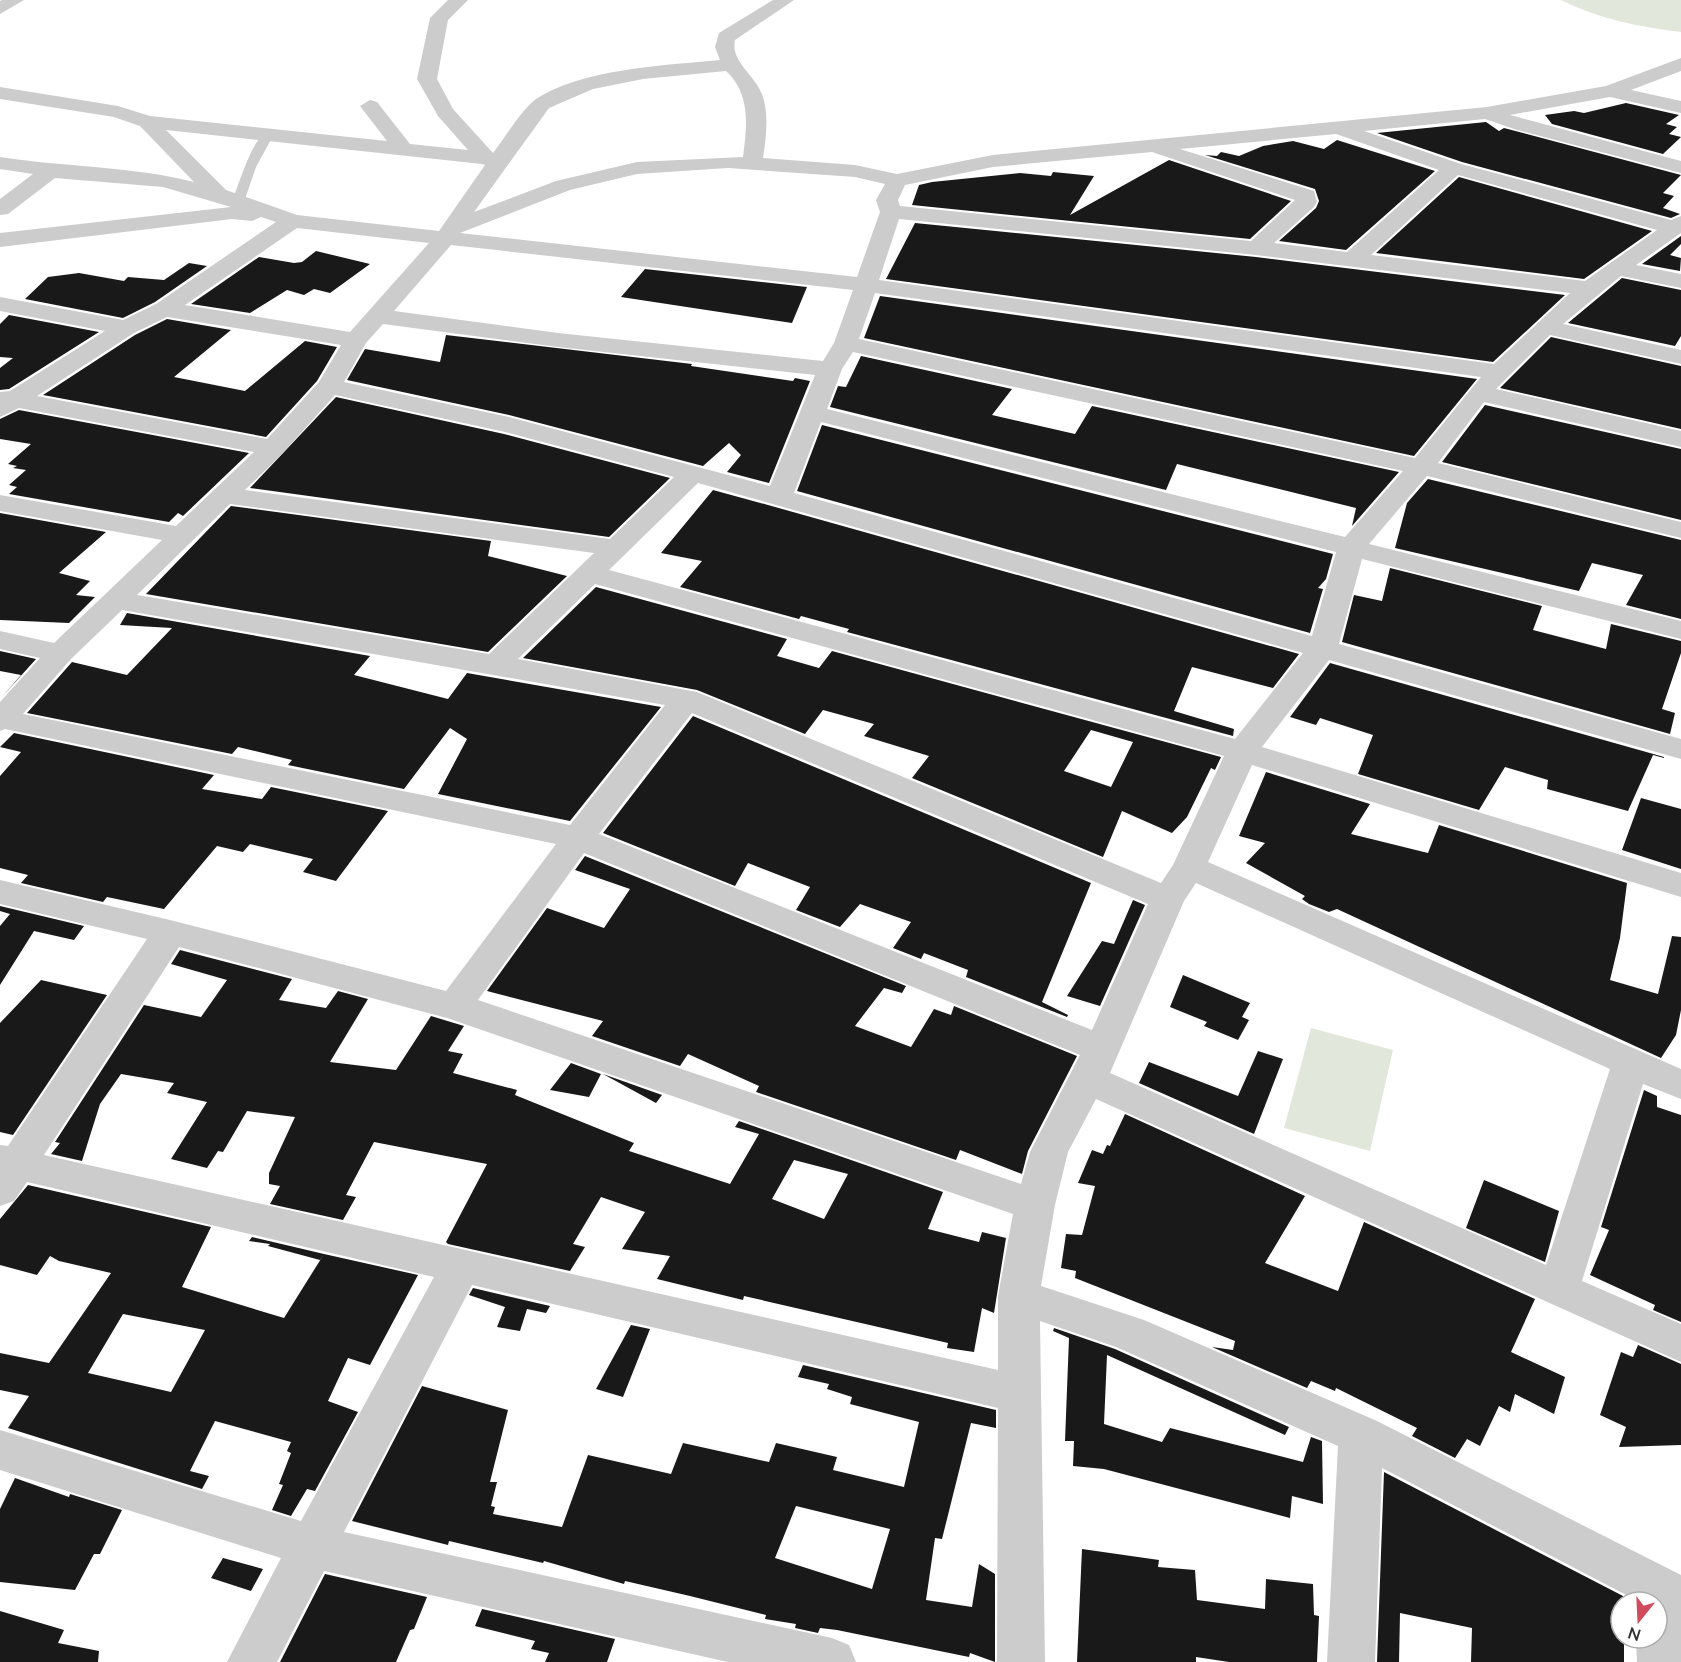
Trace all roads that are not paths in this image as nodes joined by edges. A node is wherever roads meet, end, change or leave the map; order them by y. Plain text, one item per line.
1 (15, 0) edge
2 (459, 0) edge
3 (785, 0) edge
4 (0, 9) edge
5 (1681, 64) edge
6 (731, 65) junction
7 (1610, 91) junction
8 (0, 93) edge
9 (370, 106) dead end
10 (1681, 107) edge
11 (1487, 113) junction
12 (147, 122) junction
13 (1330, 126) junction
14 (268, 134) junction
15 (1146, 145) junction
16 (403, 148) junction
17 (491, 160) junction
18 (0, 163) edge
19 (752, 164) junction
20 (1681, 167) edge
21 (1454, 168) junction
22 (51, 171) junction
23 (897, 180) junction
24 (218, 195) junction
25 (238, 202) junction
26 (0, 209) edge
27 (891, 212) junction
28 (268, 213) junction
29 (293, 220) junction
30 (1677, 225) edge
31 (448, 233) junction
32 (0, 240) edge
33 (1256, 248) junction
34 (1352, 260) junction
35 (1617, 268) junction
36 (1681, 281) edge
37 (867, 285) junction
38 (1589, 288) junction
39 (0, 304) edge
40 (164, 309) junction
41 (377, 316) junction
42 (1545, 327) junction
43 (126, 328) junction
44 (356, 340) junction
45 (846, 343) junction
46 (1681, 357) edge
47 (830, 369) junction
48 (1489, 383) junction
49 (329, 386) junction
50 (5, 402) edge
51 (814, 413) junction
52 (1681, 439) edge
53 (273, 448) junction
54 (1421, 467) junction
55 (691, 475) junction
56 (225, 495) junction
57 (779, 497) junction
58 (0, 503) edge
59 (1681, 530) edge
60 (182, 535) junction
61 (1352, 546) junction
62 (616, 548) junction
63 (588, 573) junction
64 (115, 600) junction
65 (1681, 630) edge
66 (0, 640) edge
67 (1323, 648) junction
68 (60, 653) junction
69 (496, 664) junction
70 (686, 699) junction
71 (1, 720) edge
72 (1681, 749) edge
73 (1242, 751) junction
74 (578, 838) junction
75 (1189, 867) junction
76 (1681, 885) edge
77 (0, 892) edge
78 (1168, 899) junction
79 (170, 932) junction
80 (454, 1006) junction
81 (1631, 1062) junction
82 (1095, 1064) junction
83 (1681, 1085) edge
84 (6, 1171) edge
85 (1035, 1204) junction
86 (461, 1266) junction
87 (1559, 1290) junction
88 (1019, 1296) junction
89 (1681, 1344) edge
90 (1020, 1394) junction
91 (1361, 1435) junction
92 (0, 1450) edge
93 (311, 1546) junction
94 (1663, 1590) edge
95 (251, 1662) edge
96 (832, 1662) edge
97 (1021, 1662) edge
98 (1351, 1662) edge

1 - 4 street
2 - 17 street
3 - 6 street
5 - 7 street
6 - 17 street
6 - 19 street
7 - 10 street
7 - 11 street
8 - 12 street
9 - 16 street
11 - 13 street
11 - 20 street
12 - 14 street
12 - 24 street
13 - 15 street
13 - 21 street
14 - 16 street
14 - 25 lane
15 - 23 street
15 - 33 street
16 - 17 street
17 - 31 street
18 - 22 street
19 - 23 street
19 - 31 street
21 - 30 street
21 - 34 street
22 - 24 street
22 - 26 street
23 - 27 street
24 - 25 street
25 - 28 street
27 - 33 street
27 - 37 street
28 - 29 street
28 - 32 street
29 - 31 street
29 - 40 street
30 - 35 street
31 - 37 street
31 - 41 street
33 - 34 street
34 - 38 street
35 - 36 street
35 - 38 street
37 - 45 street
37 - 48 street
38 - 42 street
39 - 43 street
40 - 43 street
40 - 44 street
41 - 44 street
41 - 47 street
42 - 46 street
42 - 48 street
43 - 50 street
44 - 49 street
45 - 47 street
45 - 54 street
47 - 51 street
48 - 52 street
48 - 54 street
49 - 53 street
49 - 55 street
50 - 53 street
51 - 57 street
51 - 61 street
53 - 56 street
54 - 59 street
54 - 61 street
55 - 57 street
55 - 62 street
56 - 60 street
56 - 62 street
57 - 67 street
58 - 60 street
60 - 64 street
61 - 65 street
61 - 67 street
62 - 63 street
63 - 69 street
63 - 73 street
64 - 68 street
64 - 69 street
66 - 68 street
67 - 72 street
67 - 73 street
68 - 71 street
69 - 70 street
70 - 74 street
70 - 78 street
71 - 74 street
73 - 75 street
73 - 76 street
74 - 80 street
74 - 82 street
75 - 78 street
75 - 81 street
77 - 79 street
78 - 82 street
79 - 80 street
79 - 84 street
80 - 85 street
81 - 83 street
81 - 87 street
82 - 85 street
82 - 87 street
84 - 86 street
85 - 88 street
86 - 90 street
86 - 93 street
87 - 89 street
88 - 90 street
88 - 91 street
90 - 97 street
91 - 94 street
91 - 98 street
92 - 93 street
93 - 95 street
93 - 96 street

